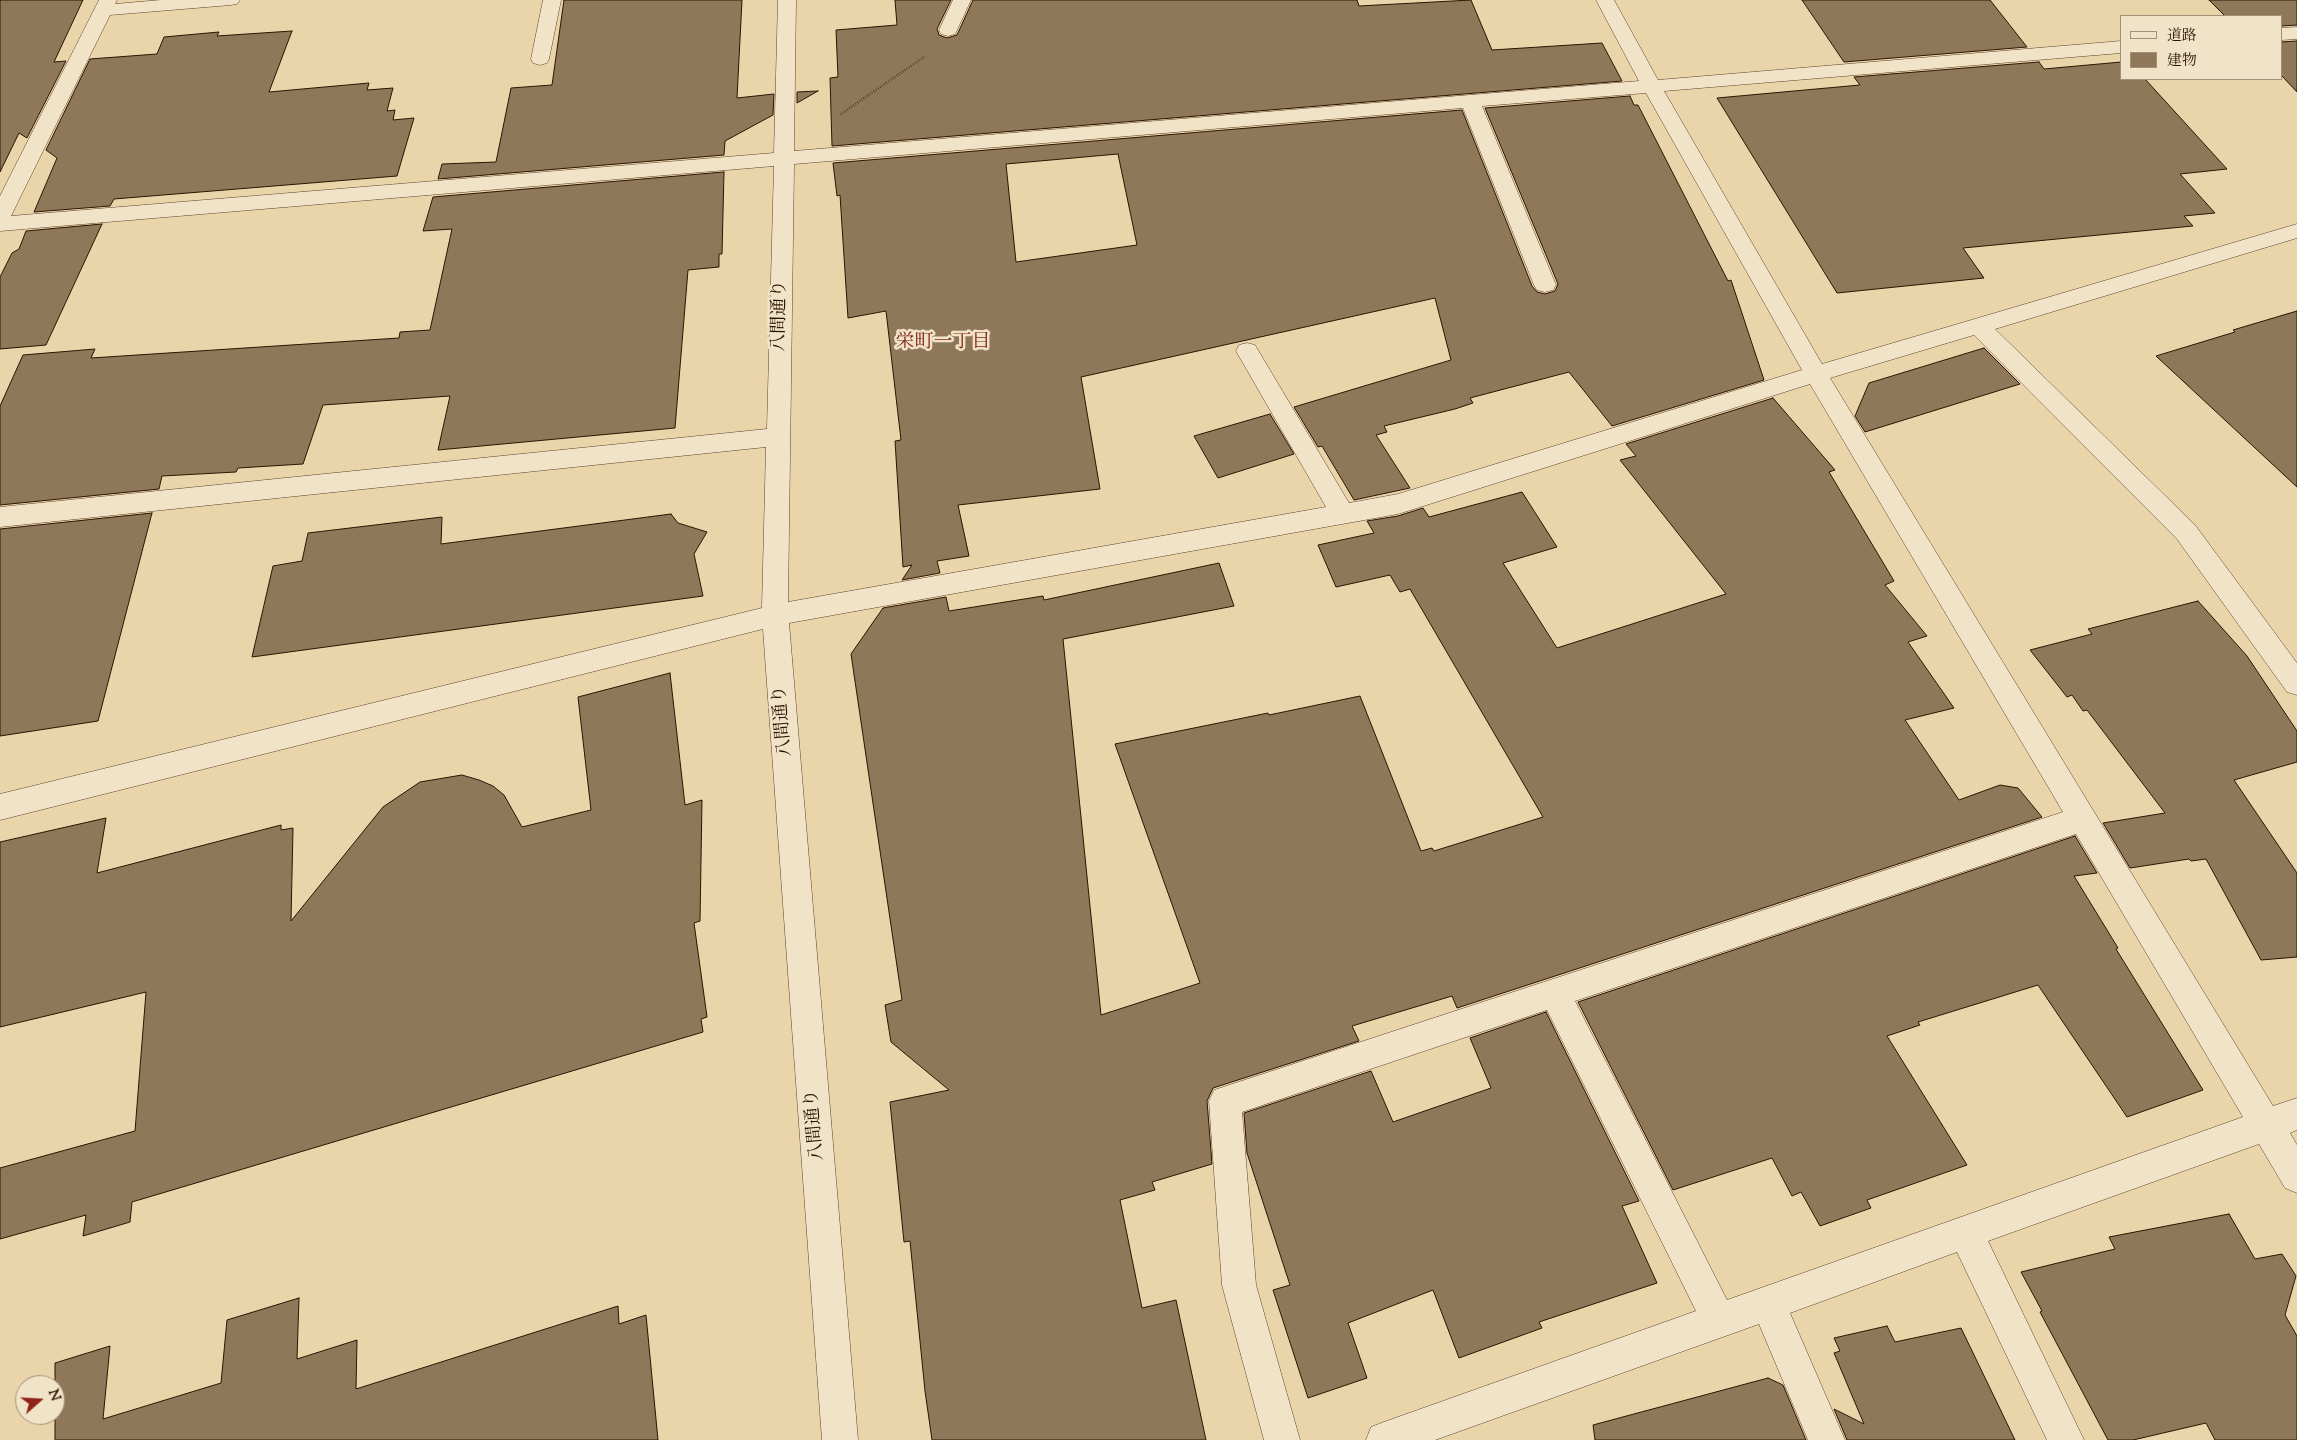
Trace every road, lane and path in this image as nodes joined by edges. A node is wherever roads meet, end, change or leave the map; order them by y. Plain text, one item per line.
1 (231, 0) edge
2 (552, 0) edge
3 (787, 0) edge
4 (962, 0) edge
5 (1605, 0) edge
6 (106, 5) edge
7 (948, 30) joint
8 (2297, 32) edge
9 (2282, 34) edge
10 (2120, 47) edge
11 (540, 59) dead end
12 (1652, 87) junction
13 (1470, 102) junction
14 (784, 148) junction
15 (0, 217) edge
16 (0, 224) edge
17 (2297, 231) edge
18 (1545, 285) dead end
19 (1979, 326) junction
20 (1247, 351) dead end
21 (1816, 374) junction
22 (778, 437) junction
23 (1343, 514) junction
24 (0, 517) edge
25 (775, 615) junction
26 (2297, 684) edge
27 (0, 807) edge
28 (2083, 819) junction
29 (1555, 994) junction
30 (2282, 1120) edge
31 (2297, 1176) edge
32 (1966, 1233) junction
33 (1768, 1303) junction
34 (1719, 1321) junction
35 (840, 1440) edge
36 (1282, 1440) edge
37 (1384, 1440) edge
38 (1827, 1440) edge
39 (2066, 1440) edge

1 - 6 street
2 - 11 street
3 - 14 street, 八間通り
4 - 7 street
5 - 12 street
6 - 15 street
7 - 14 path
8 - 9 street
10 - 12 street
12 - 13 street
12 - 21 street
13 - 14 street
13 - 18 street
14 - 16 street
14 - 22 street, 八間通り
17 - 19 street
19 - 21 street
19 - 26 street
20 - 23 street
21 - 23 street
21 - 28 street
22 - 24 street
22 - 25 street, 八間通り
23 - 25 street
25 - 27 street
25 - 35 street, 八間通り
28 - 29 street
28 - 30 street
29 - 34 street
29 - 36 street
30 - 31 street
30 - 32 street
32 - 33 street
32 - 39 street
33 - 34 street
33 - 38 street
34 - 37 street

